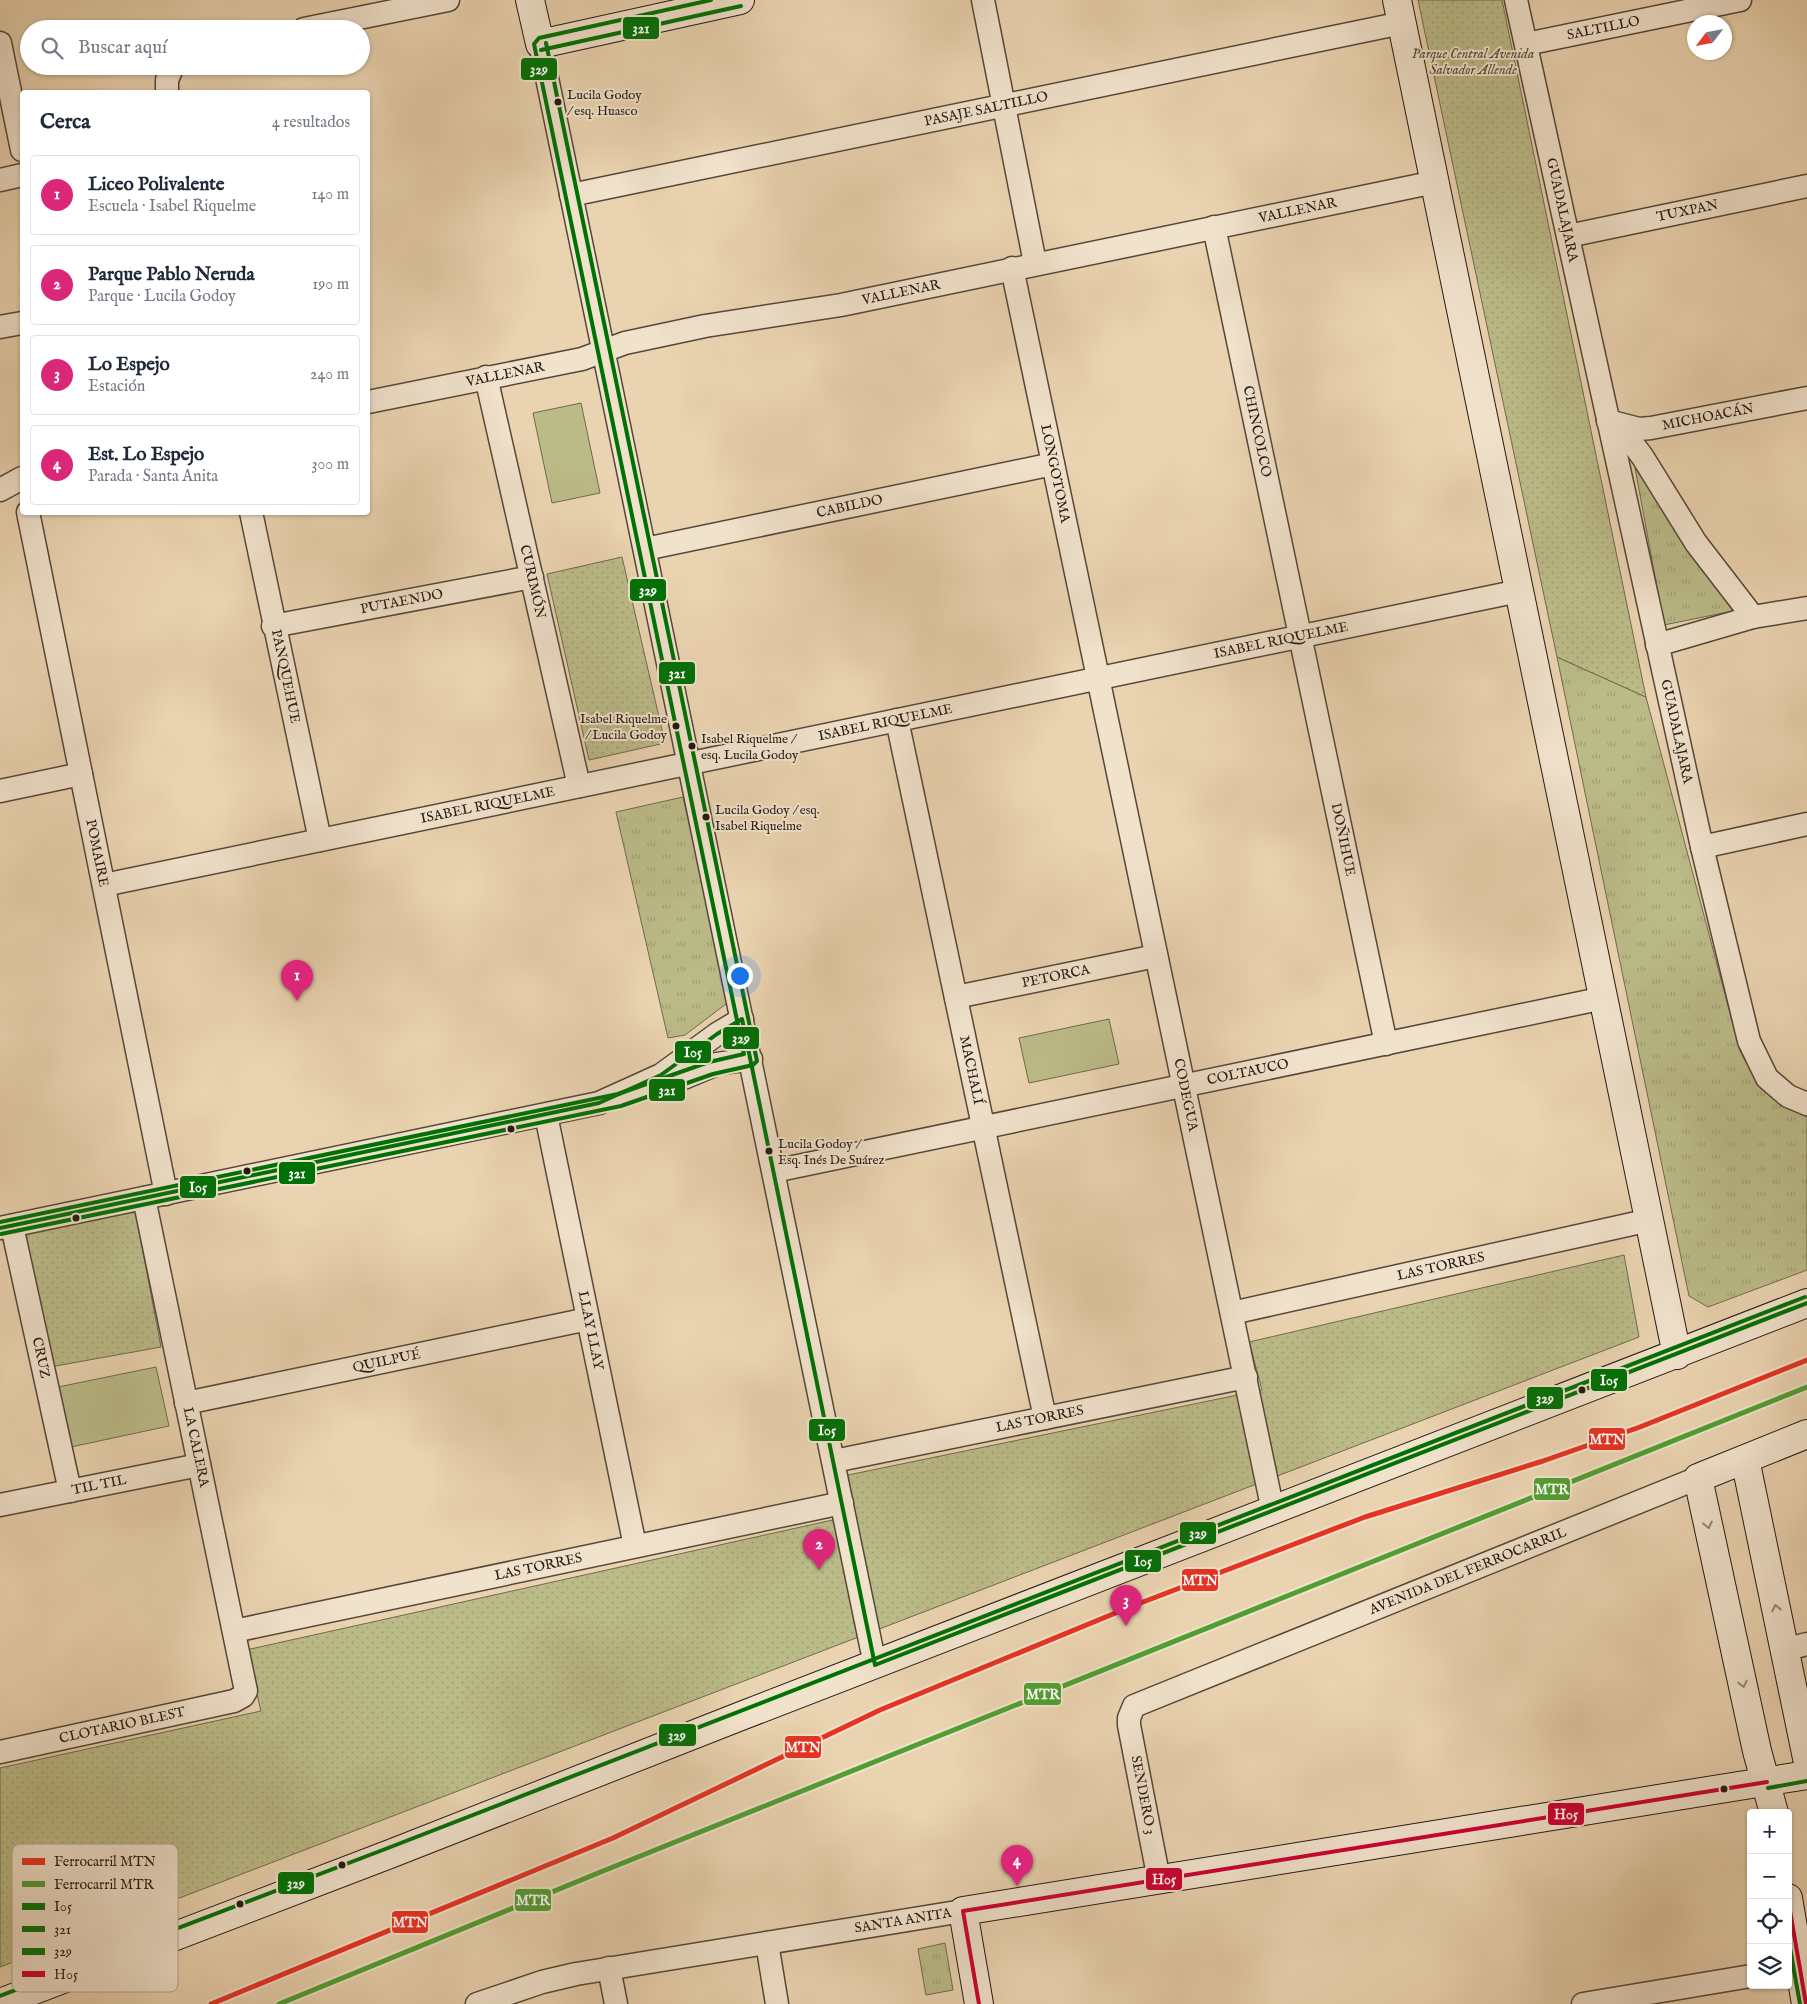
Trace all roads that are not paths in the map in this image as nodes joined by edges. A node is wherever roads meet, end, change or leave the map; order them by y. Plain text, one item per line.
1 (448, 0) edge
2 (530, 0) edge
3 (740, 0) edge
4 (983, 0) edge
5 (1516, 0) edge
6 (1740, 0) edge
7 (418, 3) edge
8 (1399, 12) edge
9 (343, 20) edge
10 (0, 42) edge
11 (540, 44) junction
12 (1526, 44) junction
13 (169, 75) edge
14 (168, 90) edge
15 (1004, 106) junction
16 (20, 140) edge
17 (20, 175) edge
18 (0, 180) edge
19 (1434, 182) junction
20 (1807, 186) edge
21 (571, 195) junction
22 (1214, 227) junction
23 (1568, 236) junction
24 (1035, 263) junction
25 (1012, 268) junction
26 (20, 323) edge
27 (0, 327) edge
28 (604, 351) junction
29 (486, 377) junction
30 (1807, 398) edge
31 (370, 402) edge
32 (1608, 421) junction
33 (1053, 464) junction
34 (20, 482) edge
35 (0, 490) edge
36 (29, 515) edge
37 (252, 515) edge
38 (644, 549) junction
39 (532, 577) junction
40 (1519, 591) junction
41 (1807, 608) edge
42 (1753, 617) junction
43 (273, 626) junction
44 (1300, 636) junction
45 (1657, 645) junction
46 (1096, 679) junction
47 (897, 720) junction
48 (689, 763) junction
49 (81, 774) junction
50 (579, 786) junction
51 (0, 791) edge
52 (1807, 824) edge
53 (320, 840) junction
54 (1702, 848) junction
55 (104, 886) junction
56 (1156, 956) junction
57 (956, 997) junction
58 (1604, 998) junction
59 (742, 1019) junction
60 (1386, 1044) junction
61 (751, 1059) junction
62 (1184, 1086) junction
63 (598, 1103) junction
64 (1807, 1104) edge
65 (546, 1114) junction
66 (984, 1127) junction
67 (774, 1170) junction
68 (166, 1194) junction
69 (144, 1198) junction
70 (1650, 1220) junction
71 (6, 1227) edge
72 (1807, 1303) edge
73 (1232, 1313) junction
74 (588, 1319) junction
75 (1678, 1354) junction
76 (1246, 1377) junction
77 (186, 1403) junction
78 (1045, 1418) junction
79 (1807, 1434) edge
80 (1745, 1459) junction
81 (834, 1461) junction
82 (199, 1465) junction
83 (1698, 1478) junction
84 (70, 1491) junction
85 (842, 1503) junction
86 (0, 1505) edge
87 (1273, 1511) junction
88 (635, 1546) junction
89 (234, 1631) junction
90 (1796, 1647) edge
91 (876, 1665) junction
92 (244, 1696) joint
93 (1131, 1711) joint
94 (0, 1752) edge
95 (1807, 1758) edge
96 (1807, 1776) edge
97 (1767, 1782) junction
98 (1773, 1809) edge
99 (1159, 1880) junction
100 (1788, 1899) edge
101 (963, 1911) junction
102 (178, 1934) edge
103 (767, 1943) junction
104 (610, 1968) junction
105 (1794, 1968) edge
106 (1747, 1977) edge
107 (29, 1992) edge
108 (0, 2003) edge
109 (477, 2004) edge
110 (616, 2004) edge
111 (777, 2004) edge
112 (979, 2004) edge
113 (1583, 2004) edge
114 (1806, 2004) edge

1 - 7 street
2 - 11 main road
3 - 11 main road
4 - 15 street
5 - 12 street, GUADALAJARA
6 - 12 street, SALTILLO
7 - 9 street
8 - 15 street, PASAJE SALTILLO
8 - 19 main road
10 - 16 street
11 - 21 street
12 - 23 street, GUADALAJARA
13 - 14 street
15 - 21 street, PASAJE SALTILLO
15 - 24 street
17 - 18 street
19 - 22 street, VALLENAR
19 - 40 main road
20 - 23 street, TUXPAN
21 - 28 street
22 - 24 street, VALLENAR
22 - 44 street, CHINCOLCO
23 - 32 street, GUADALAJARA
24 - 25 street, VALLENAR
25 - 28 street, VALLENAR
25 - 33 street, LONGOTOMA
26 - 27 street
28 - 29 street, VALLENAR
28 - 38 street
29 - 31 street, VALLENAR
29 - 39 street, CURIMÓN
30 - 32 street, MICHOACÁN
32 - 42 street
32 - 45 street, GUADALAJARA
33 - 38 street, CABILDO
33 - 46 street, LONGOTOMA
34 - 35 street
36 - 49 street, POMAIRE
37 - 43 street, PANQUEHUE
38 - 48 street
39 - 43 street, PUTAENDO
39 - 50 street, CURIMÓN
40 - 44 street, ISABEL RIQUELME
40 - 58 main road
41 - 42 street
42 - 45 street
43 - 53 street, PANQUEHUE
44 - 46 street, ISABEL RIQUELME
44 - 60 street, DOÑIHUE
45 - 54 street, GUADALAJARA
46 - 47 street, ISABEL RIQUELME
46 - 56 street, CODEGUA
47 - 48 street, ISABEL RIQUELME
47 - 57 street, MACHALÍ
48 - 50 street, ISABEL RIQUELME
48 - 59 street
49 - 51 street
49 - 55 street, POMAIRE
50 - 53 street, ISABEL RIQUELME
52 - 54 street
53 - 55 street, ISABEL RIQUELME
54 - 64 street, GUADALAJARA
55 - 68 street, POMAIRE
56 - 57 street, PETORCA
56 - 62 street, CODEGUA
57 - 66 street, MACHALÍ
58 - 60 street, COLTAUCO
58 - 70 main road
59 - 61 street
59 - 63 street
60 - 62 street, COLTAUCO
61 - 63 street
61 - 67 street
62 - 66 street, COLTAUCO
62 - 73 street, CODEGUA
63 - 65 street
65 - 68 street
65 - 74 street, LLAY LLAY
66 - 67 street, COLTAUCO
66 - 78 street, MACHALÍ
67 - 81 street
68 - 69 street
69 - 71 street
69 - 77 street, LA CALERA
70 - 73 street, LAS TORRES
70 - 75 main road
71 - 84 street, CRUZ
72 - 75 main road
73 - 76 street, CODEGUA
74 - 77 street, QUILPUÉ
74 - 88 street, LLAY LLAY
75 - 87 main road
76 - 78 street, LAS TORRES
76 - 87 street, CODEGUA
77 - 82 street, LA CALERA
78 - 81 street, LAS TORRES
79 - 80 main road, AVENIDA DEL FERROCARRIL
80 - 83 main road, AVENIDA DEL FERROCARRIL
90 -> 80 main road
81 - 85 street
82 - 84 street, TIL TIL
82 - 89 street, LA CALERA
83 - 93 street, AVENIDA DEL FERROCARRIL
83 -> 97 main road
84 - 86 street, TIL TIL
85 - 88 street, LAS TORRES
85 - 91 street
87 - 91 main road
88 - 89 street, LAS TORRES
89 - 92 street, LA CALERA
90 - 95 main road
91 - 102 main road
92 - 94 street, CLOTARIO BLEST
93 - 99 street, SENDERO 3
96 - 97 main road, SANTA ANITA
97 - 98 main road
97 - 99 main road, SANTA ANITA
99 - 101 main road, SANTA ANITA
100 - 105 main road
101 - 103 street, SANTA ANITA
101 - 112 main road
103 - 104 street, SANTA ANITA
103 - 111 street
104 - 109 street, SANTA ANITA
104 - 110 street
105 - 114 main road
106 - 113 street
107 - 108 main road

